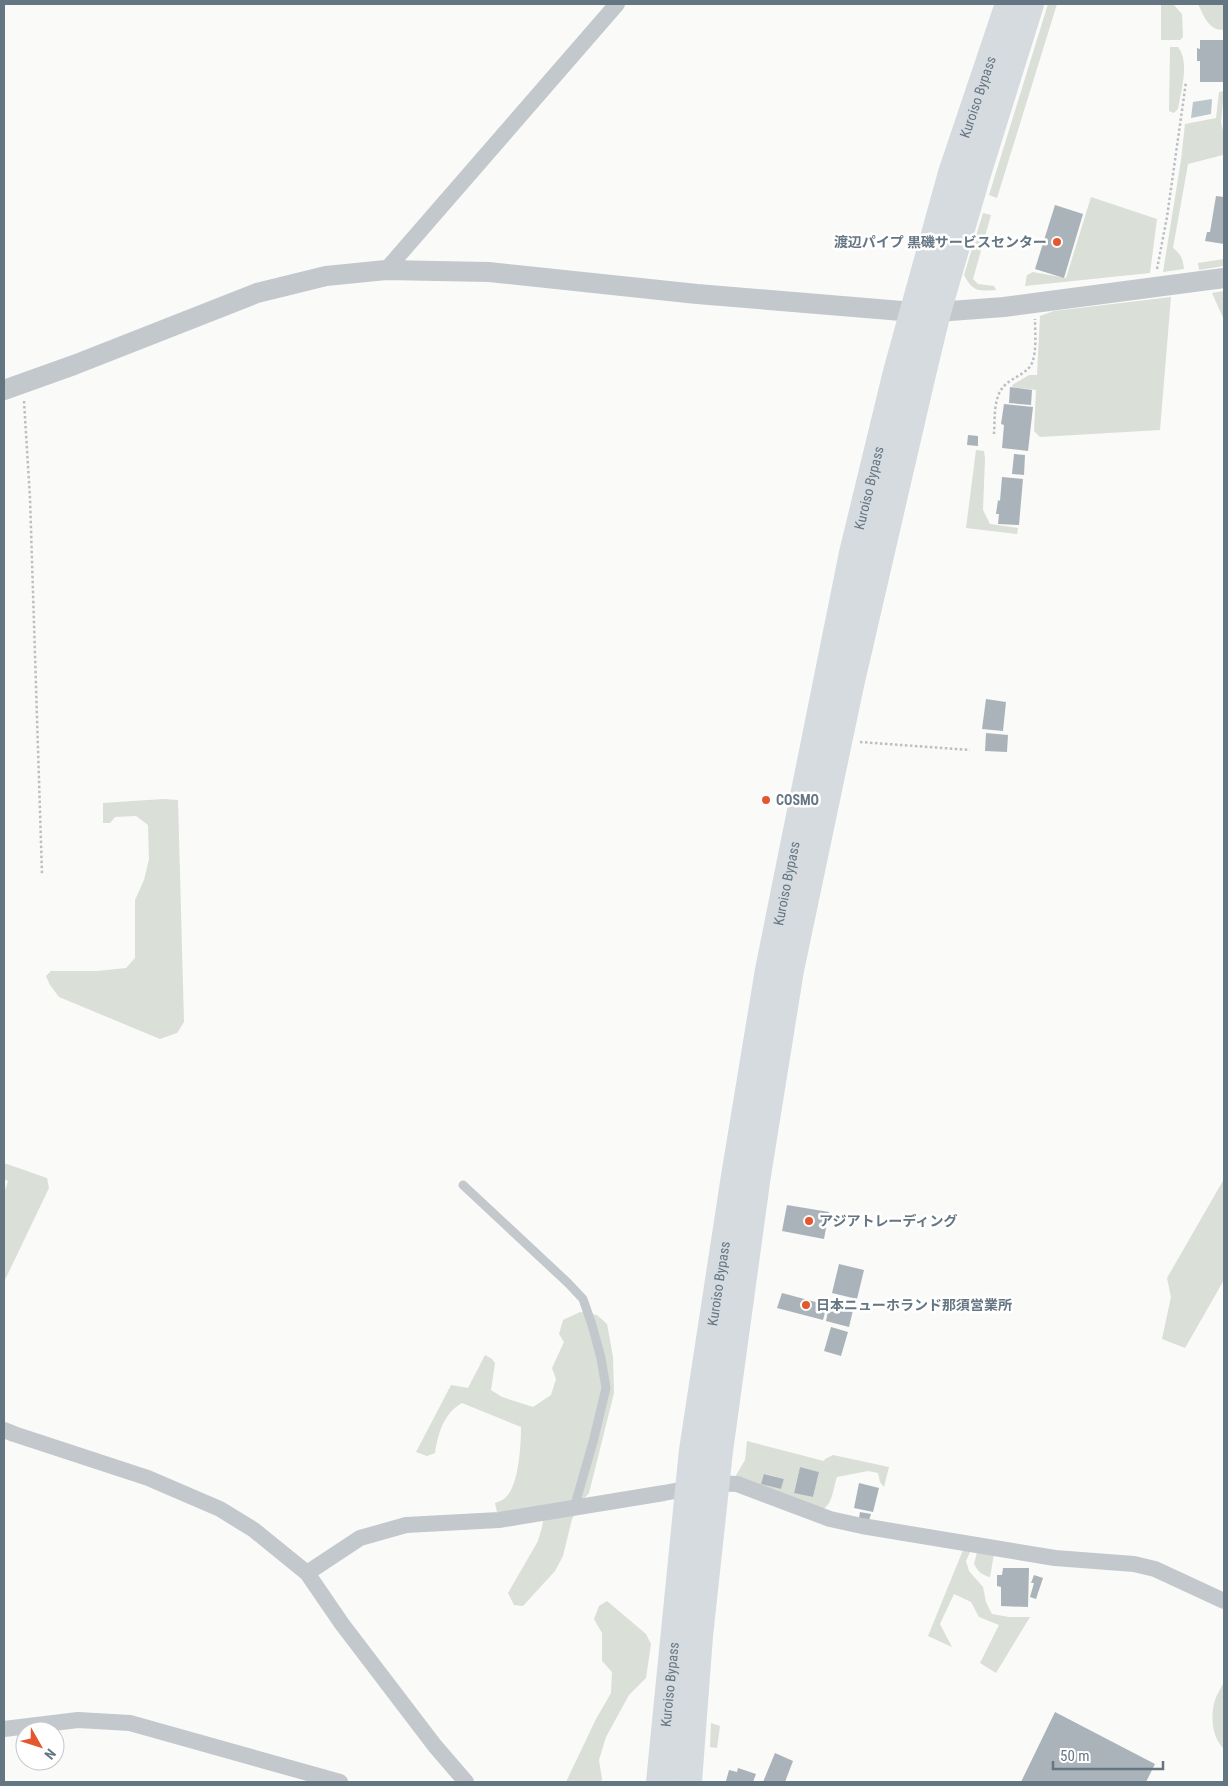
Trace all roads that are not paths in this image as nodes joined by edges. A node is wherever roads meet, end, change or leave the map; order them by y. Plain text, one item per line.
1 (617, 4) edge
2 (1008, 4) edge
3 (1030, 4) edge
4 (386, 270) junction
5 (1224, 278) edge
6 (926, 312) junction
7 (4, 390) edge
8 (463, 1185) dead end
9 (4, 1430) edge
10 (716, 1483) junction
11 (689, 1488) junction
12 (574, 1508) junction
13 (307, 1573) junction
14 (1224, 1601) edge
15 (4, 1729) edge
16 (340, 1782) edge
17 (466, 1782) edge
18 (660, 1782) edge
19 (688, 1782) edge

1 - 4 street
2 - 6 highway, Kuroiso Bypass
3 - 6 highway, Kuroiso Bypass
4 - 6 street
4 - 7 street
5 - 6 street
6 - 10 highway, Kuroiso Bypass
6 - 11 highway, Kuroiso Bypass
8 - 12 lane
9 - 13 street
10 - 11 street
10 - 14 street
10 - 19 highway, Kuroiso Bypass
11 - 12 street
11 - 18 highway, Kuroiso Bypass
12 - 13 street
13 - 17 street
15 - 16 street

